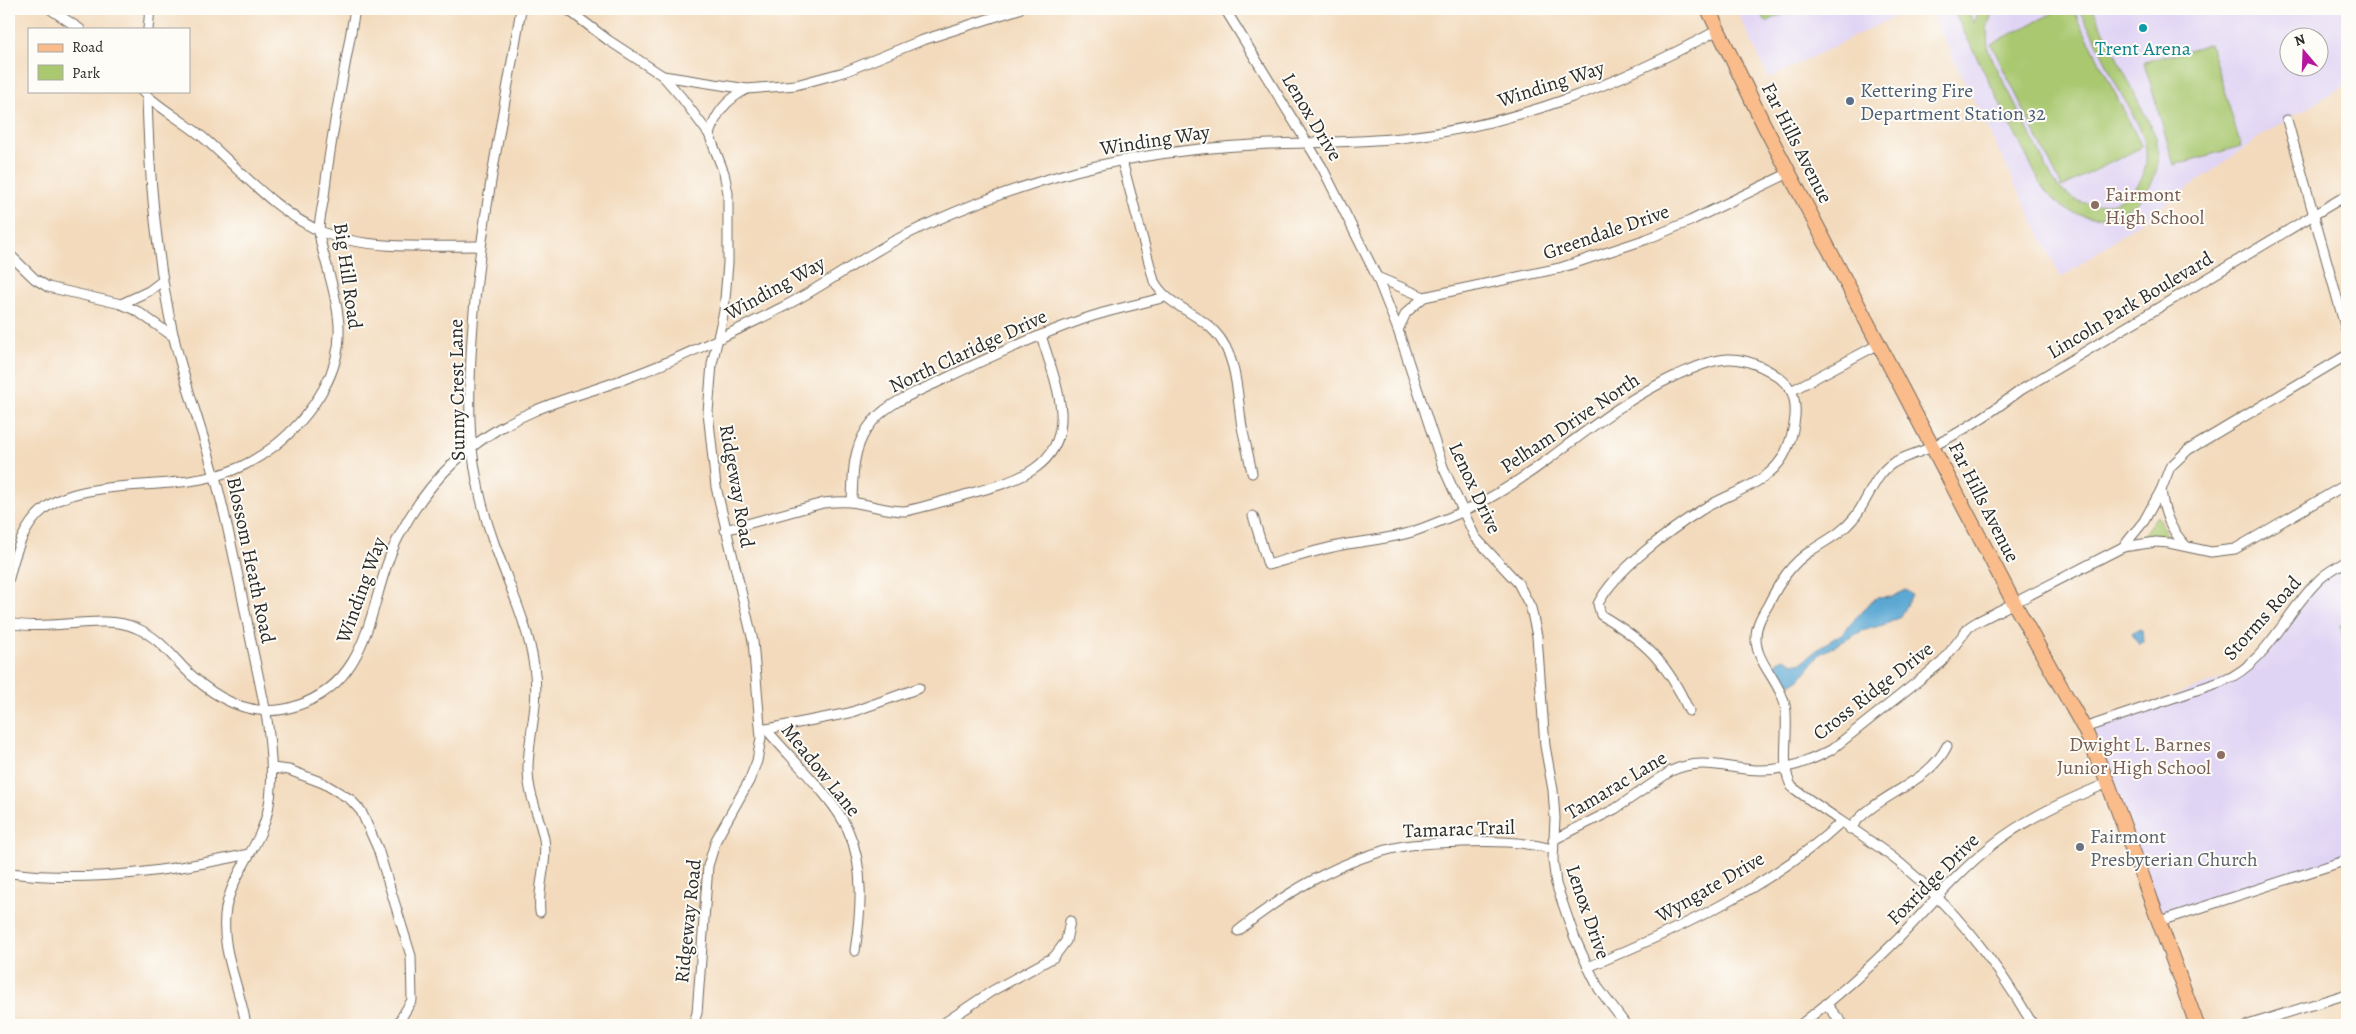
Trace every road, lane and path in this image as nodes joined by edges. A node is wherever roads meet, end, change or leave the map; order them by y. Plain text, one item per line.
1 (50, 9) edge
2 (150, 9) edge
3 (354, 9) edge
4 (521, 9) edge
5 (567, 9) edge
6 (1019, 9) edge
7 (1225, 9) edge
8 (1708, 9) edge
9 (78, 28) edge
10 (148, 28) edge
11 (1718, 30) junction
12 (663, 76) junction
13 (747, 88) junction
14 (145, 94) edge
15 (2287, 120) dead end
16 (709, 134) junction
17 (1308, 144) junction
18 (1122, 161) junction
19 (1789, 173) junction
20 (2347, 196) edge
21 (2314, 215) junction
22 (319, 231) junction
23 (480, 246) junction
24 (9, 254) edge
25 (1377, 278) junction
26 (162, 281) junction
27 (1165, 297) junction
28 (1424, 297) junction
29 (122, 304) junction
30 (1398, 330) junction
31 (2347, 333) edge
32 (1041, 334) junction
33 (174, 337) junction
34 (719, 338) junction
35 (1879, 344) junction
36 (2347, 355) edge
37 (1791, 391) junction
38 (1933, 446) junction
39 (472, 447) junction
40 (1252, 472) dead end
41 (215, 477) junction
42 (2347, 484) edge
43 (2161, 490) junction
44 (852, 502) junction
45 (1463, 511) junction
46 (1253, 516) dead end
47 (725, 530) junction
48 (2186, 546) junction
49 (2123, 547) junction
50 (2347, 561) edge
51 (9, 578) edge
52 (2014, 603) junction
53 (9, 624) edge
54 (919, 688) dead end
55 (1689, 711) dead end
56 (265, 712) junction
57 (2084, 728) junction
58 (763, 730) junction
59 (1947, 746) dead end
60 (272, 768) junction
61 (1787, 768) junction
62 (2108, 783) junction
63 (1840, 822) junction
64 (1850, 829) junction
65 (1553, 844) junction
66 (249, 854) junction
67 (2347, 860) edge
68 (9, 874) edge
69 (1936, 897) junction
70 (540, 912) dead end
71 (2160, 921) junction
72 (1070, 922) dead end
73 (1238, 931) dead end
74 (856, 951) dead end
75 (1588, 967) junction
76 (2347, 994) edge
77 (1826, 1004) junction
78 (246, 1025) edge
79 (397, 1025) edge
80 (693, 1025) edge
81 (941, 1025) edge
82 (1626, 1025) edge
83 (1800, 1025) edge
84 (1844, 1025) edge
85 (2033, 1025) edge
86 (2197, 1025) edge
87 (2248, 1025) edge

1 - 9 street
2 - 10 street
3 - 22 street, Big Hill Road
4 - 23 street, Sunny Crest Lane
5 - 12 street, Ridgeway Road
6 - 13 street
7 - 17 street, Lenox Drive
8 - 11 main road, Far Hills Avenue
11 - 17 street, Winding Way
11 - 19 main road, Far Hills Avenue
12 - 13 street
12 - 16 street, Ridgeway Road
13 - 16 street
14 - 22 street
14 - 26 street, Blossom Heath Road
15 - 21 street
16 - 34 street, Ridgeway Road
17 - 18 street, Winding Way
17 - 25 street, Lenox Drive
18 - 27 street
18 - 34 street, Winding Way
19 - 28 street, Greendale Drive
19 - 35 main road, Far Hills Avenue
20 - 21 street, Lincoln Park Boulevard
21 - 31 street
21 - 38 street, Lincoln Park Boulevard
22 - 23 street
22 - 41 street, Big Hill Road
23 - 39 street, Sunny Crest Lane
24 - 29 street
25 - 28 street
25 - 30 street, Lenox Drive
26 - 29 street
26 - 33 street, Blossom Heath Road
27 - 32 street, North Claridge Drive
27 - 40 street
28 - 30 street
29 - 33 street
30 - 45 street, Lenox Drive
32 - 44 street, North Claridge Drive
32 - 44 street
33 - 41 street, Blossom Heath Road
34 - 39 street, Winding Way
34 - 47 street, Ridgeway Road
35 - 37 street
35 - 38 main road, Far Hills Avenue
36 - 43 street
37 - 45 street, Pelham Drive North
37 - 55 street
38 - 52 main road, Far Hills Avenue
38 - 61 street, Lincoln Park Boulevard
39 - 56 street, Winding Way
39 - 70 street, Sunny Crest Lane
41 - 51 street, Big Hill Road
41 - 56 street, Blossom Heath Road
42 - 48 street
43 - 48 street
43 - 49 street
44 - 47 street
45 - 46 street, Pelham Drive North
45 - 65 street, Lenox Drive
47 - 58 street, Ridgeway Road
48 - 49 street
49 - 52 street, Cross Ridge Drive
50 - 57 street, Storms Road
52 - 57 main road, Far Hills Avenue
52 - 61 street, Cross Ridge Drive
53 - 56 street, Winding Way
54 - 58 street
56 - 60 street, Blossom Heath Road
57 - 62 main road, Far Hills Avenue
58 - 74 street, Meadow Lane
58 - 80 street, Ridgeway Road
59 - 64 street
60 - 66 street, Blossom Heath Road
60 - 79 street
61 - 63 street
61 - 65 street, Tamarac Lane
62 - 69 street, Foxridge Drive
62 - 71 main road, Far Hills Avenue
63 - 64 street
63 - 75 street, Wyngate Drive
64 - 69 street
65 - 73 street, Tamarac Trail
65 - 75 street, Lenox Drive
66 - 68 street
66 - 78 street, Blossom Heath Road
67 - 71 street
69 - 77 street, Foxridge Drive
69 - 85 street
71 - 86 main road, Far Hills Avenue
72 - 81 street
75 - 82 street, Lenox Drive
76 - 87 street
77 - 83 street, Foxridge Drive
77 - 84 street

